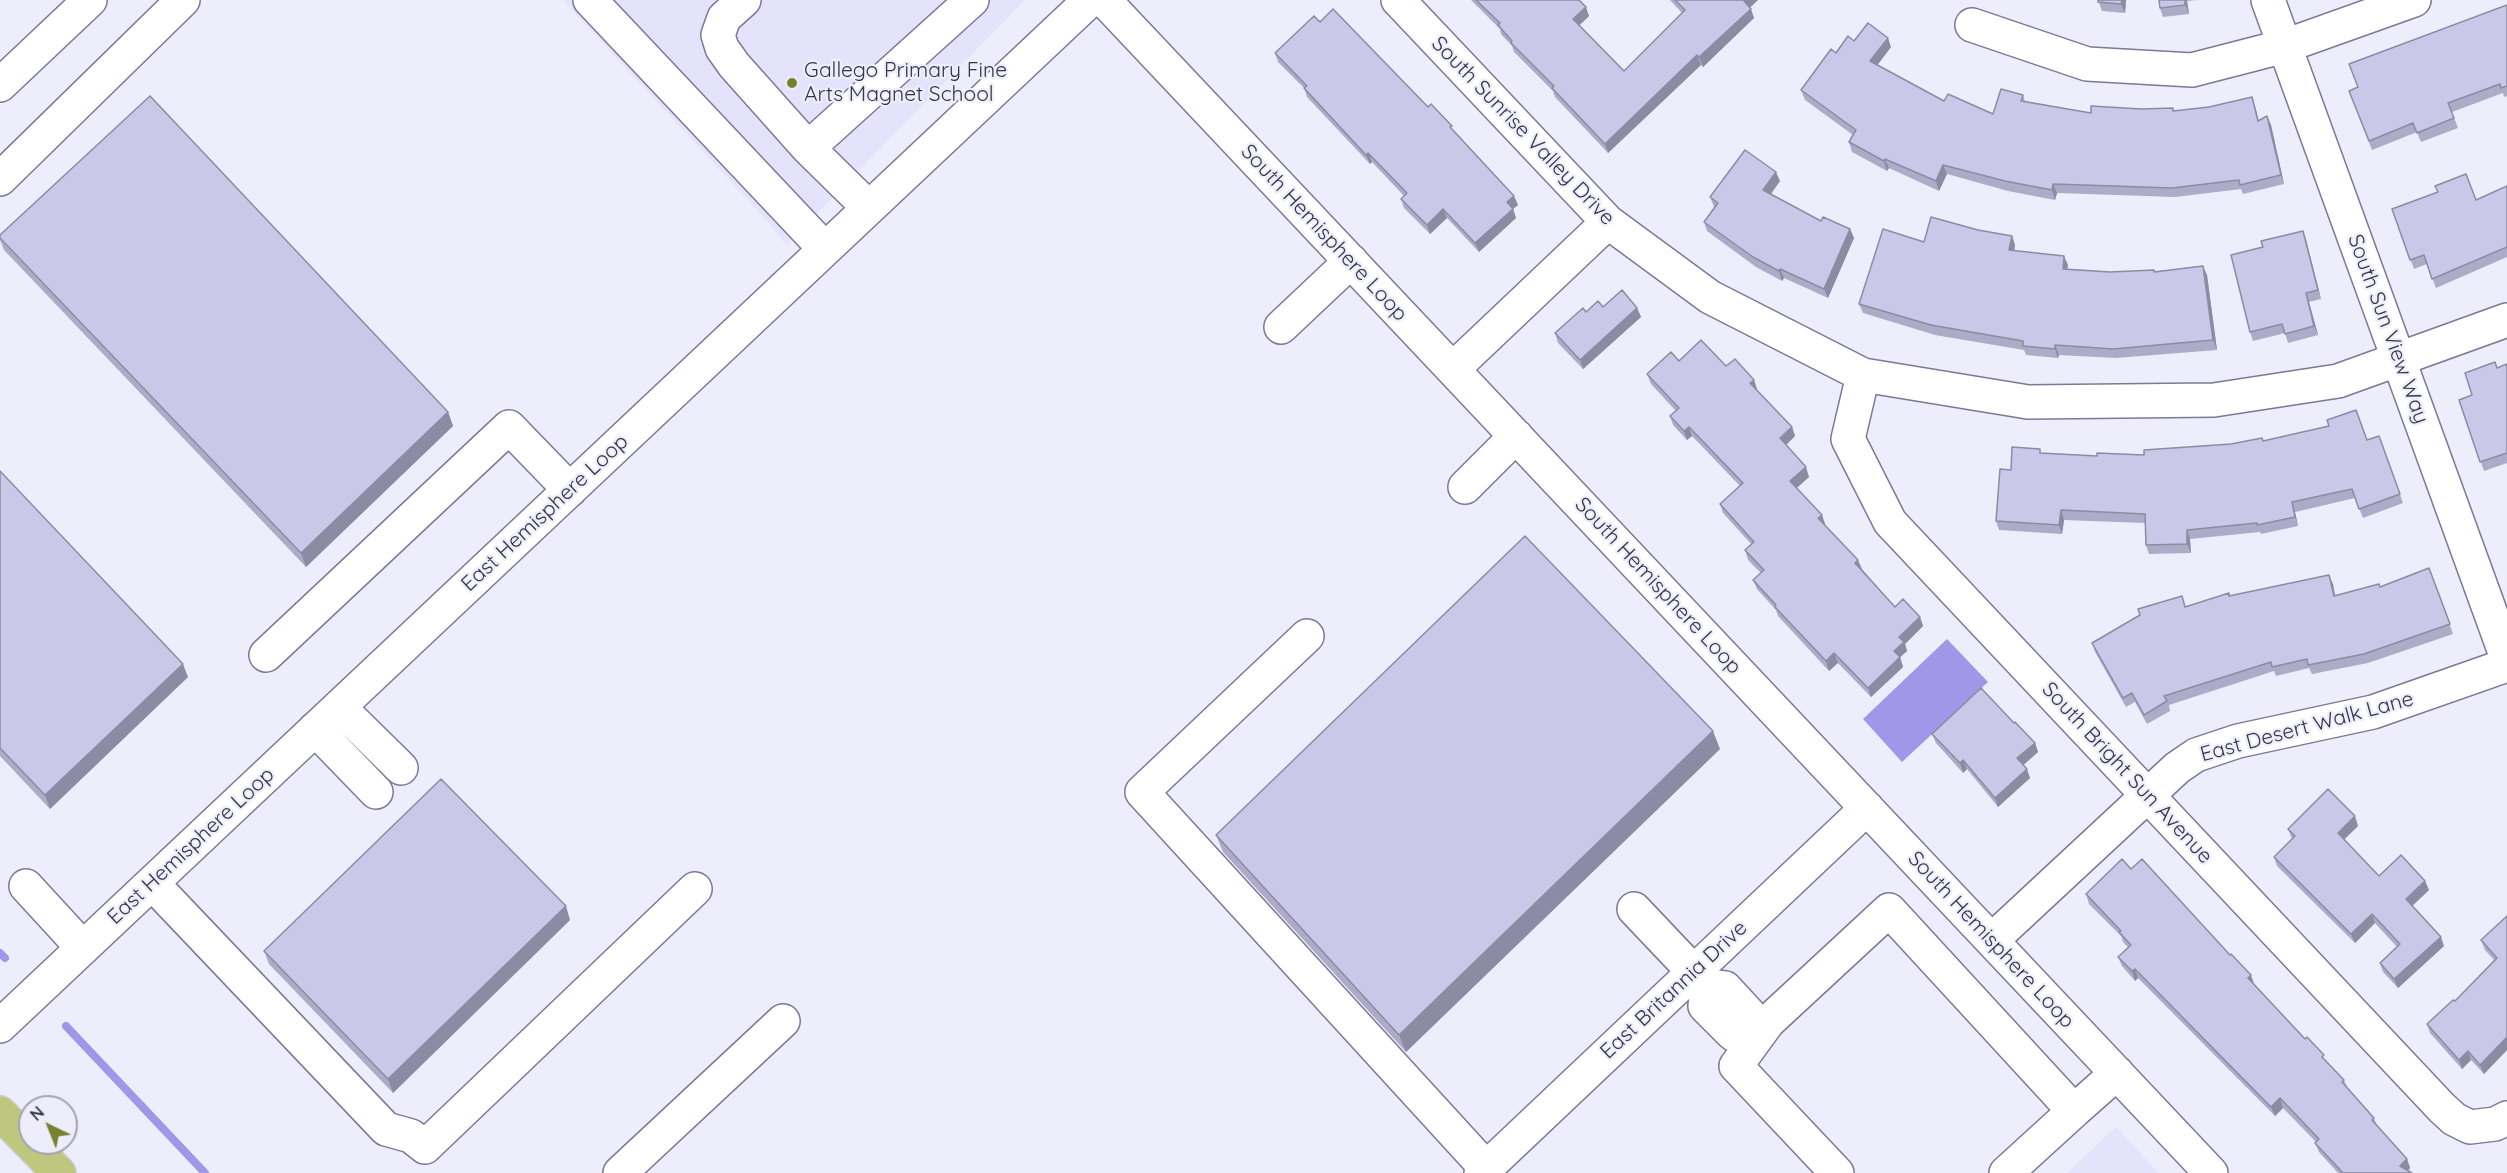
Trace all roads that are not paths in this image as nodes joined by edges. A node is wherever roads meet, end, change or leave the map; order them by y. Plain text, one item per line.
1 (90, 0) edge
2 (183, 0) edge
3 (590, 0) edge
4 (744, 0) edge
5 (972, 0) edge
6 (1090, 0) edge
7 (1104, 0) edge
8 (1398, 0) edge
9 (2268, 0) edge
10 (2414, 0) edge
11 (1972, 25) dead end
12 (2285, 46) junction
13 (0, 85) edge
14 (808, 148) junction
15 (4, 167) edge
16 (869, 208) junction
17 (1608, 222) junction
18 (825, 249) junction
19 (1352, 261) junction
20 (2507, 320) edge
21 (1281, 327) dead end
22 (2399, 358) junction
23 (1453, 369) junction
24 (1863, 375) junction
25 (1516, 436) junction
26 (1465, 487) dead end
27 (570, 490) junction
28 (1306, 636) dead end
29 (266, 654) dead end
30 (2507, 658) edge
31 (2507, 665) edge
32 (339, 707) junction
33 (315, 729) junction
34 (401, 768) dead end
35 (376, 792) dead end
36 (2148, 795) junction
37 (1867, 808) junction
38 (152, 883) junction
39 (26, 886) dead end
40 (695, 889) dead end
41 (1634, 909) dead end
42 (1992, 940) junction
43 (83, 948) junction
44 (1700, 979) junction
45 (783, 1021) dead end
46 (0, 1026) edge
47 (1753, 1031) junction
48 (2117, 1073) junction
49 (2074, 1111) junction
50 (0, 1113) edge
51 (2491, 1130) edge
52 (1484, 1170) edge
53 (59, 1173) edge
54 (620, 1173) edge
55 (1837, 1173) edge
56 (2006, 1173) edge
57 (2211, 1173) edge

1 - 13 street
2 - 15 street
3 - 18 street
4 - 14 street
5 - 14 street
6 - 16 street, East Hemisphere Loop
7 - 19 street, South Hemisphere Loop
8 - 17 street, South Sunrise Valley Drive
9 - 12 street, South Sun View Way
10 - 12 street
11 - 12 street
12 - 22 street, South Sun View Way
14 - 16 street
16 - 18 street, East Hemisphere Loop
17 - 23 street
17 - 24 street, South Sunrise Valley Drive
18 - 27 street, East Hemisphere Loop
19 - 21 street
19 - 23 street, South Hemisphere Loop
20 - 22 street, South Sunrise Valley Drive
22 - 24 street, South Sunrise Valley Drive
22 - 30 street, South Sun View Way
23 - 25 street, South Hemisphere Loop
24 - 36 street, South Bright Sun Avenue
25 - 26 street
25 - 37 street, South Hemisphere Loop
27 - 29 street
27 - 32 street, East Hemisphere Loop
28 - 52 street
31 - 36 street, East Desert Walk Lane
32 - 33 street, East Hemisphere Loop
32 - 34 street
33 - 35 street
33 - 38 street, East Hemisphere Loop
36 - 42 street, East Desert Walk Lane
36 - 51 street, South Bright Sun Avenue
37 - 42 street, South Hemisphere Loop
37 - 44 street, East Britannia Drive
38 - 40 street
38 - 43 street, East Hemisphere Loop
39 - 43 street
41 - 44 street
42 - 48 street, South Hemisphere Loop
43 - 46 street, East Hemisphere Loop
44 - 47 street
44 - 52 street, East Britannia Drive
45 - 54 street
47 - 49 street
47 - 55 street
48 - 49 street
48 - 57 street, South Hemisphere Loop
49 - 56 street
50 - 53 main road

